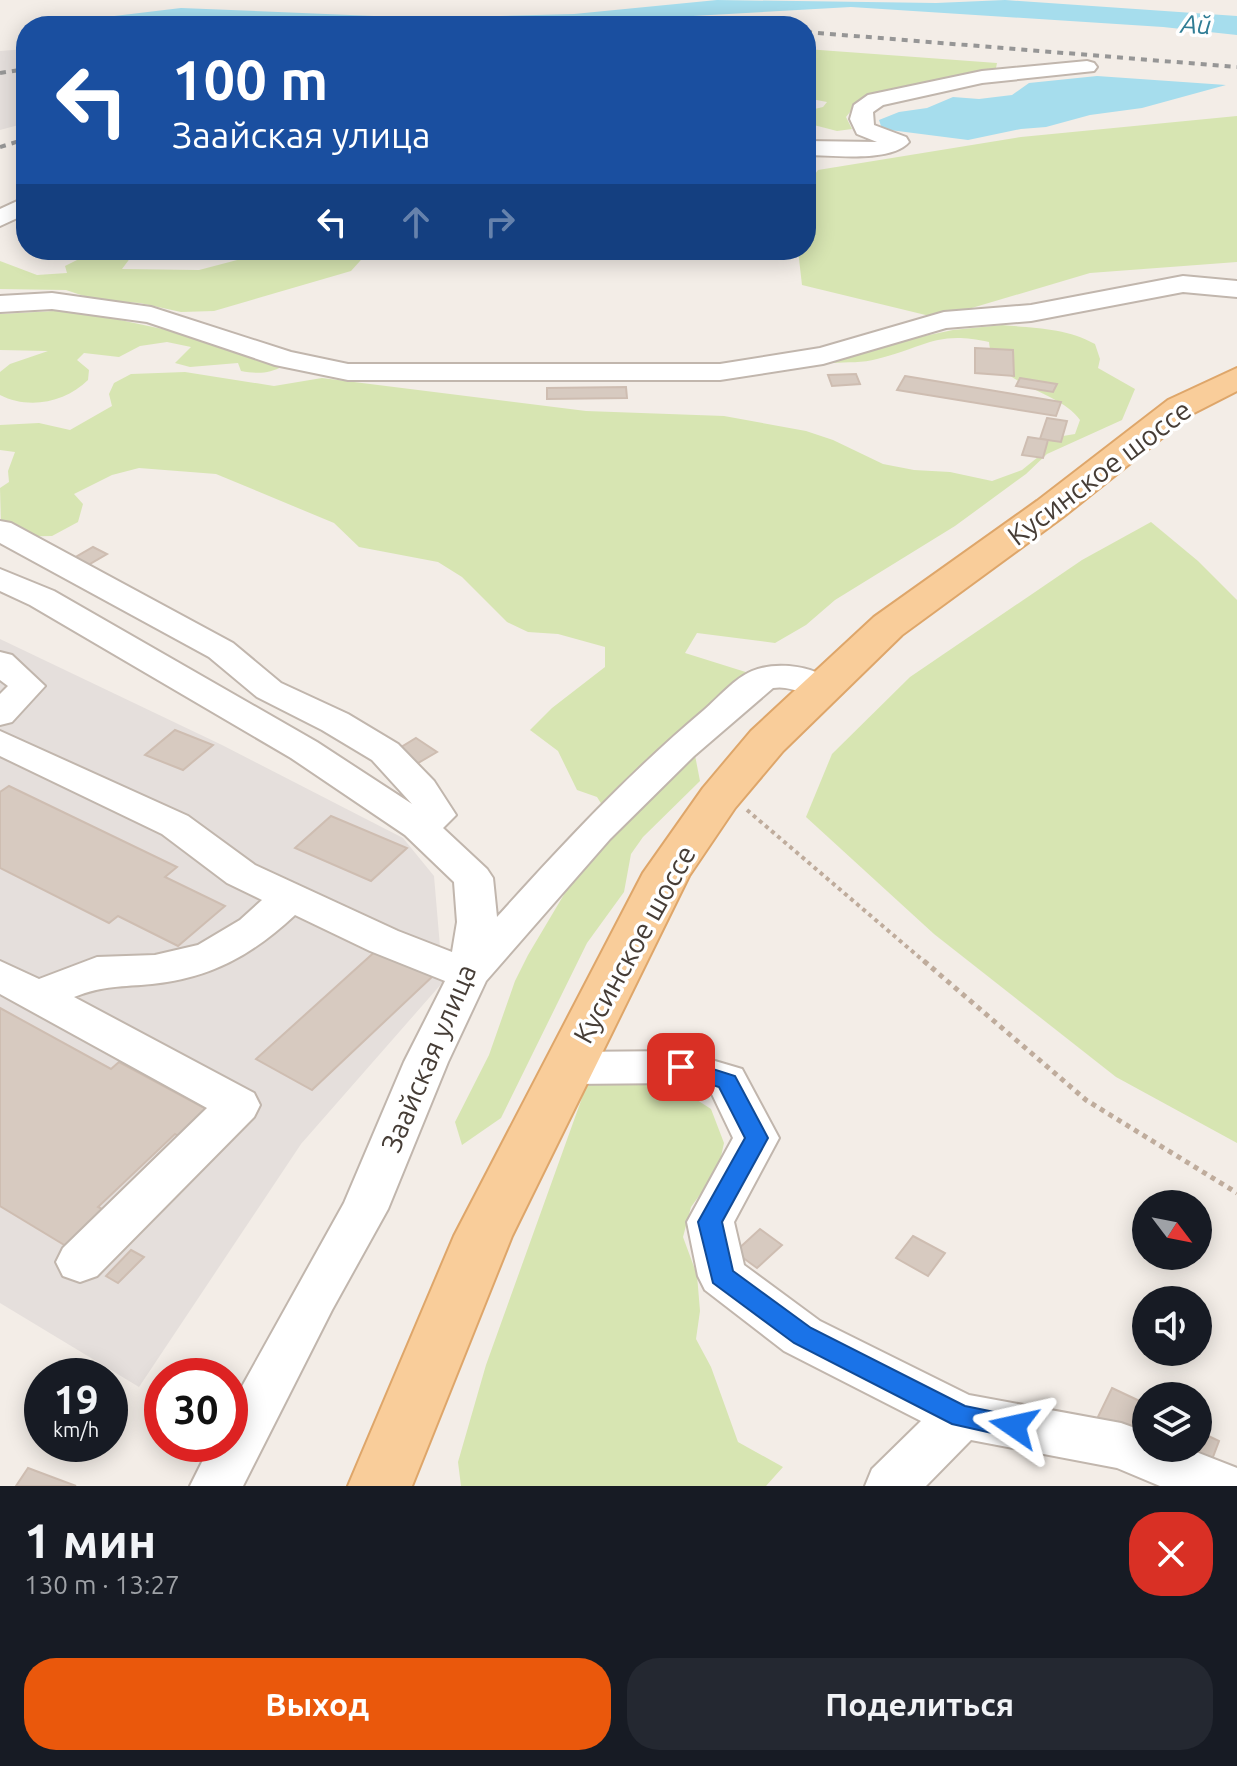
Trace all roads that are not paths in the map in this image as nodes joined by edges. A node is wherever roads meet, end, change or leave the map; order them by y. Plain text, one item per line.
1 (1087, 67) dead end
2 (816, 148) edge
3 (1237, 289) edge
4 (0, 304) edge
5 (1237, 378) edge
6 (0, 530) edge
7 (0, 579) edge
8 (0, 662) edge
9 (819, 688) junction
10 (0, 714) edge
11 (0, 742) edge
12 (418, 826) junction
13 (290, 897) junction
14 (469, 974) junction
15 (18, 986) edge
16 (567, 1068) junction
17 (80, 1262) dead end
18 (961, 1416) junction
19 (391, 1462) edge
20 (216, 1486) edge
21 (891, 1486) edge
22 (1220, 1486) edge

1 - 2 street
3 - 4 street
5 - 9 main road, Кусинское шоссе
6 - 12 street
7 - 12 street, Заайская улица
8 - 10 street
9 - 14 street
9 - 16 main road, Кусинское шоссе
11 - 13 street
12 - 14 street, Заайская улица
13 - 14 street
13 - 15 street
14 - 20 street, Заайская улица
15 - 17 street
16 - 18 street
16 - 19 main road, Кусинское шоссе
18 - 21 street
18 - 22 street

